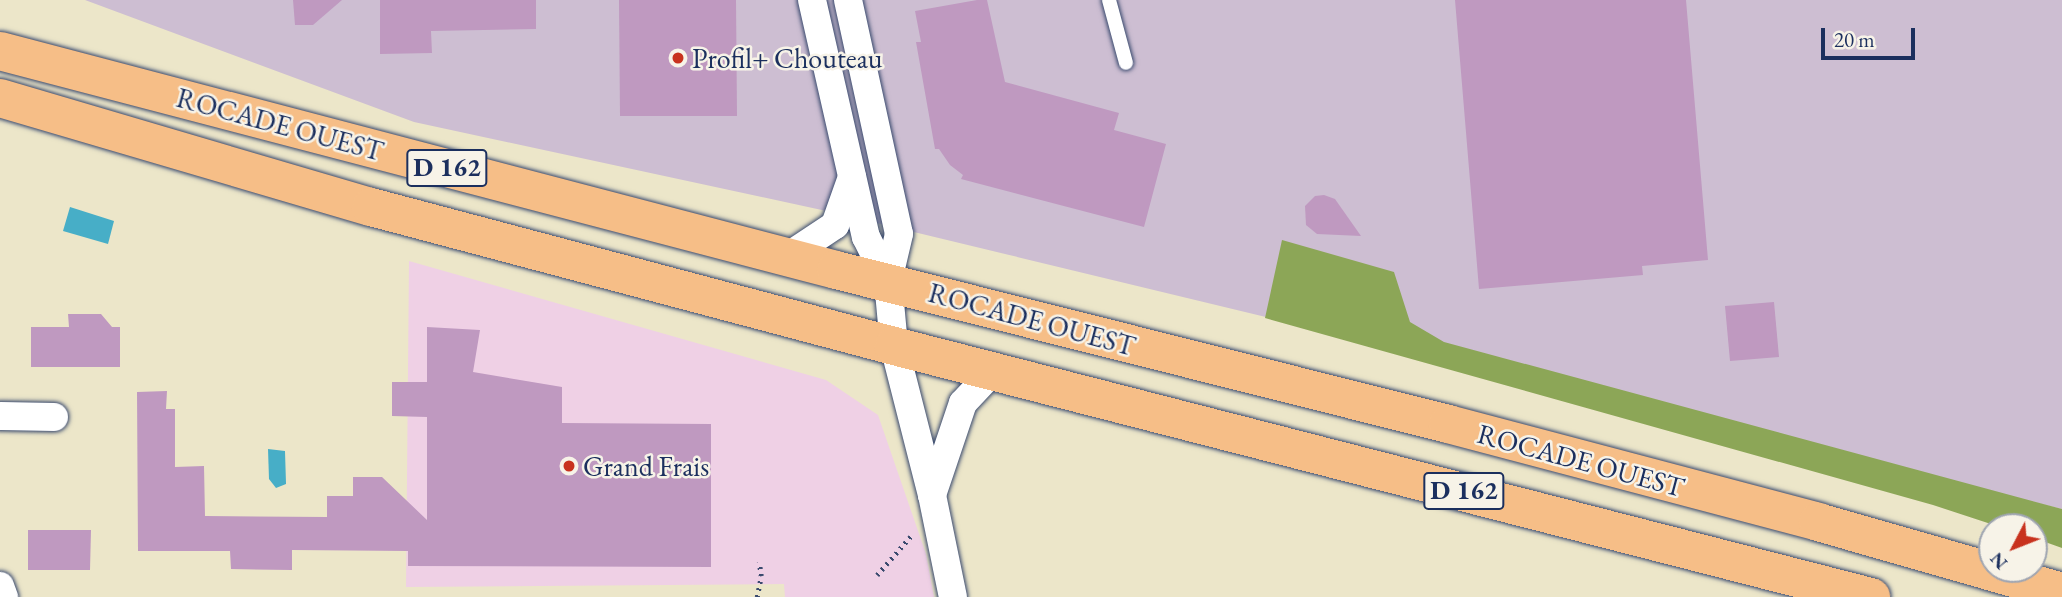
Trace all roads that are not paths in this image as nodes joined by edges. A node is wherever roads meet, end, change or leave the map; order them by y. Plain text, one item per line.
1 (812, 0) edge
2 (848, 0) edge
3 (1109, 0) edge
4 (3, 51) edge
5 (1126, 63) dead end
6 (0, 98) edge
7 (852, 177) junction
8 (787, 257) junction
9 (888, 281) junction
10 (894, 346) junction
11 (993, 371) junction
12 (0, 416) edge
13 (54, 417) dead end
14 (932, 495) junction
15 (0, 586) edge
16 (2062, 592) edge
17 (4, 597) edge
18 (953, 597) edge
19 (1871, 597) edge

1 - 7 street
2 - 9 street
3 - 5 lane
4 - 8 main road, ROCADE OUEST / D 162
6 - 10 main road, ROCADE OUEST / D 162
7 - 8 street
7 - 9 street
8 - 9 main road, ROCADE OUEST / D 162
9 - 10 street
9 - 16 main road, ROCADE OUEST / D 162
10 - 11 main road, ROCADE OUEST / D 162
10 - 14 street
11 - 14 street
11 - 19 main road, ROCADE OUEST / D 162
12 - 13 street
14 - 18 street
15 - 17 street

